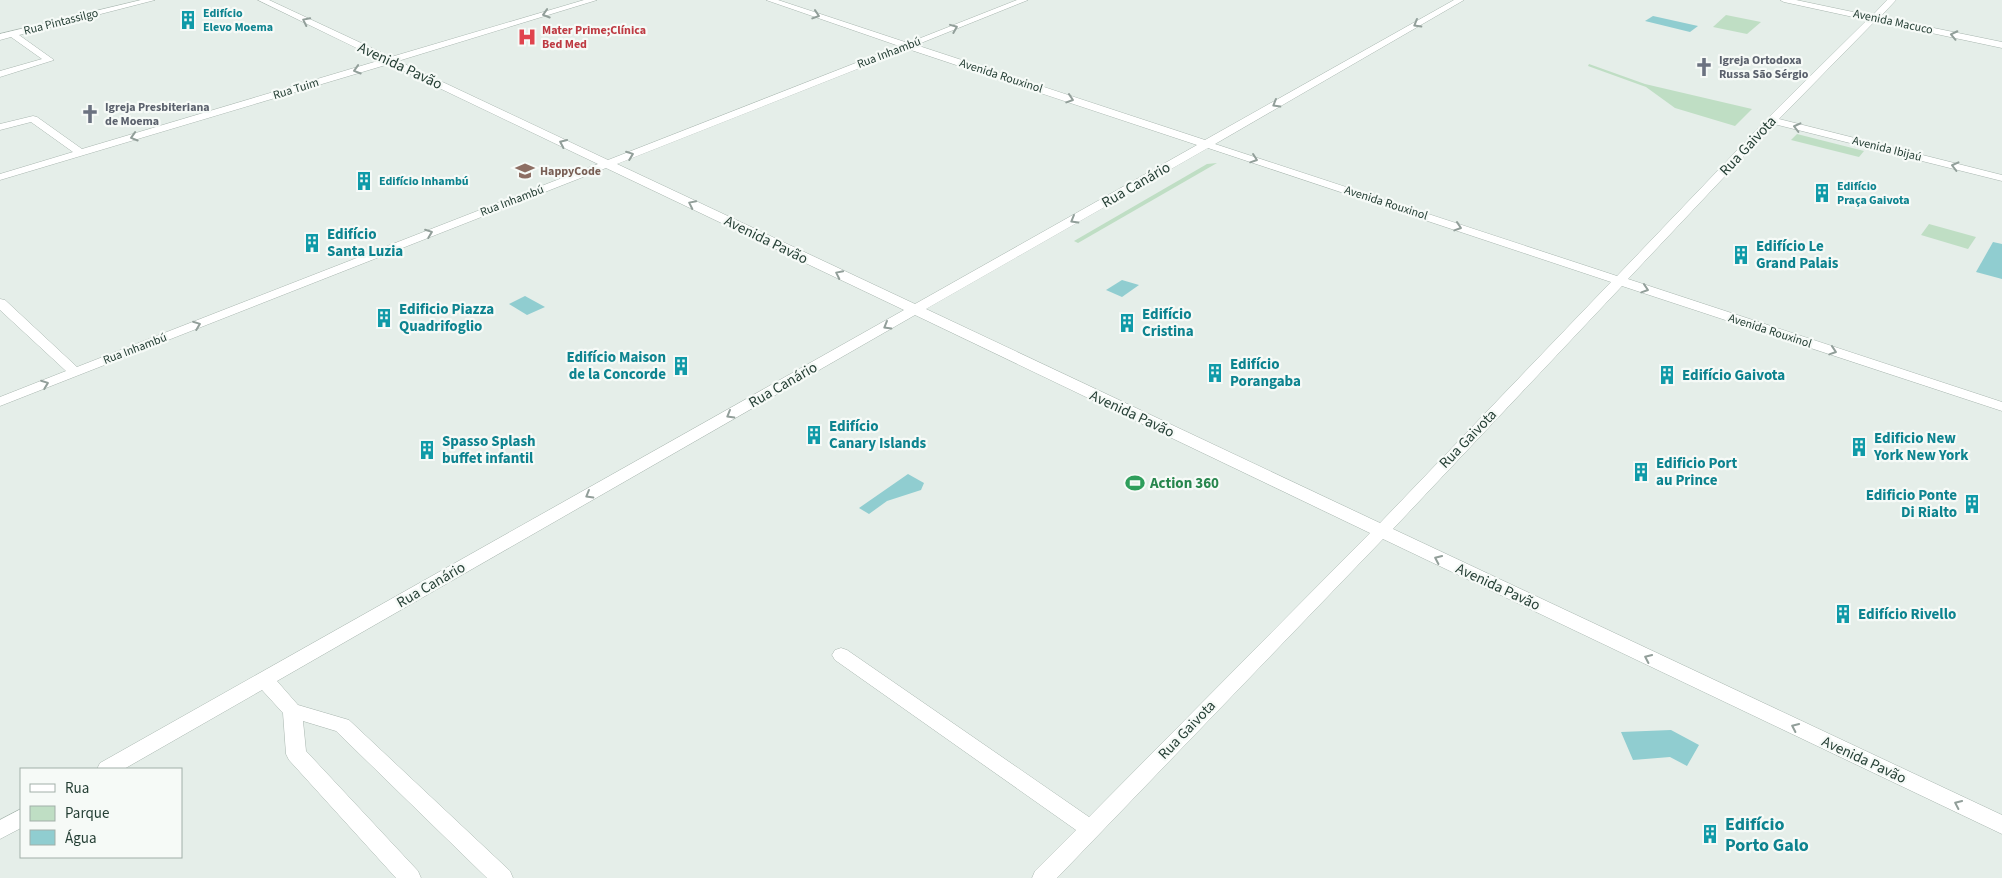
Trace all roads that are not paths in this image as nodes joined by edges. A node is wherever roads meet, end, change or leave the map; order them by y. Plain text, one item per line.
1 (151, 0) edge
2 (262, 0) edge
3 (593, 0) edge
4 (770, 0) edge
5 (1024, 0) edge
6 (1460, 0) edge
7 (1784, 0) edge
8 (1892, 0) edge
9 (1874, 18) junction
10 (12, 34) junction
11 (0, 37) edge
12 (2002, 44) edge
13 (909, 46) junction
14 (389, 61) junction
15 (0, 74) edge
16 (1772, 120) junction
17 (0, 127) edge
18 (1207, 144) junction
19 (81, 153) junction
20 (607, 164) junction
21 (0, 177) edge
22 (2002, 178) edge
23 (1620, 281) junction
24 (0, 303) edge
25 (914, 310) junction
26 (75, 372) junction
27 (0, 402) edge
28 (2002, 407) edge
29 (1380, 532) junction
30 (842, 654) dead end
31 (265, 680) junction
32 (292, 711) junction
33 (109, 768) edge
34 (20, 819) edge
35 (2002, 825) edge
36 (1091, 829) junction
37 (0, 830) edge
38 (410, 878) edge
39 (502, 878) edge
40 (1043, 878) edge

1 - 10 street, Rua Pintassilgo
14 -> 2 street, Avenida Pavão
3 -> 14 street, Rua Tuim
4 -> 13 street, Avenida Rouxinol
13 -> 5 street, Rua Inhambú
6 -> 18 street, Rua Canário
7 - 9 street, Avenida Macuco
8 - 9 street, Rua Gaivota
12 -> 9 street, Avenida Macuco
9 - 16 street, Rua Gaivota
10 - 11 street, Rua Pintassilgo
10 - 15 street
13 -> 18 street, Avenida Rouxinol
20 -> 13 street, Rua Inhambú
14 -> 19 street, Rua Tuim
20 -> 14 street, Avenida Pavão
22 -> 16 street, Avenida Ibijaú
16 - 23 street, Rua Gaivota
17 - 19 street
18 -> 23 street, Avenida Rouxinol
18 -> 25 street, Rua Canário
19 - 21 street, Rua Tuim
25 -> 20 street, Avenida Pavão
26 -> 20 street, Rua Inhambú
23 -> 28 street, Avenida Rouxinol
23 - 29 street, Rua Gaivota
24 - 26 street
25 - 29 street, Avenida Pavão
25 -> 31 street, Rua Canário
27 -> 26 street, Rua Inhambú
35 -> 29 street, Avenida Pavão
29 - 36 street, Rua Gaivota
30 - 36 street
31 - 32 street
31 - 33 street, Rua Canário
32 - 38 street
32 - 39 street
34 - 37 street
36 - 40 street, Rua Gaivota

